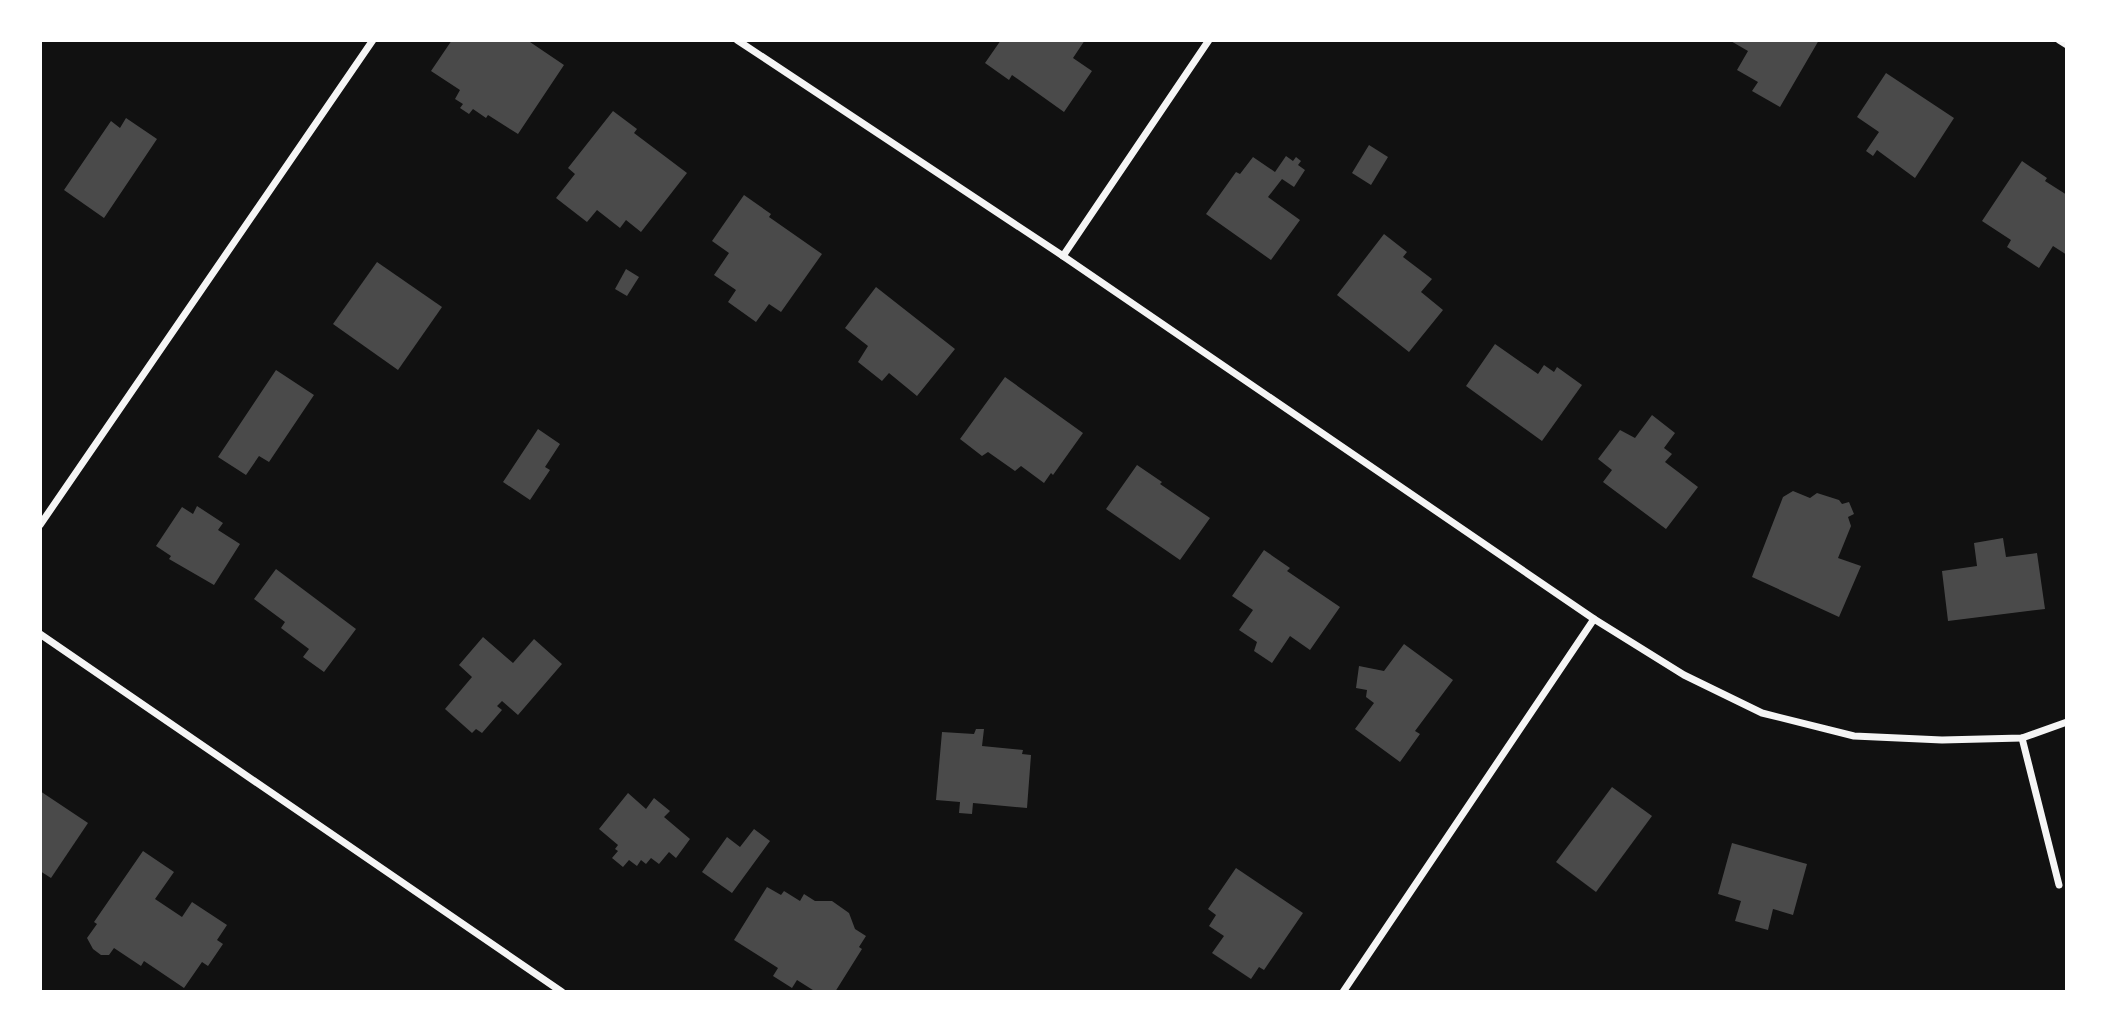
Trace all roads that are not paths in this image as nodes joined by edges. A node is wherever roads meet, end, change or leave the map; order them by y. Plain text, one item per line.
1 (373, 40) edge
2 (737, 40) edge
3 (1209, 40) edge
4 (2059, 40) edge
5 (2067, 45) edge
6 (1063, 256) junction
7 (40, 525) edge
8 (1594, 619) junction
9 (40, 634) edge
10 (2067, 722) edge
11 (2022, 738) junction
12 (2059, 885) dead end
13 (562, 992) edge
14 (1343, 992) edge

1 - 7 street
2 - 6 street
3 - 6 street
4 - 5 street
6 - 8 street
8 - 11 street
8 - 14 street
9 - 13 street
10 - 11 street
11 - 12 street

